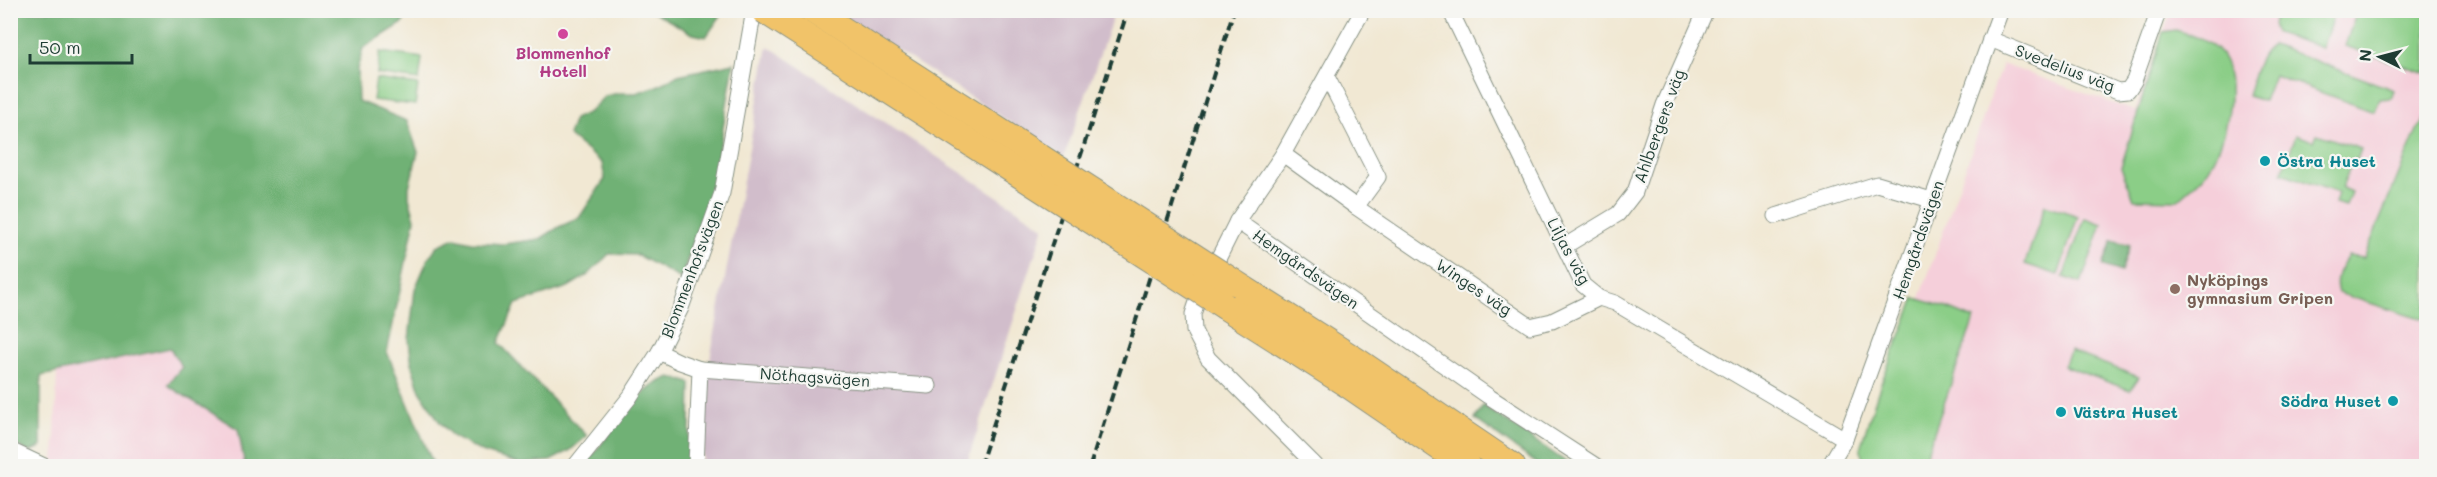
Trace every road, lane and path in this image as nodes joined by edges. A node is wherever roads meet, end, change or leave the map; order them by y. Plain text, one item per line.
1 (754, 10) edge
2 (764, 10) edge
3 (812, 10) edge
4 (1363, 10) edge
5 (1450, 10) edge
6 (1706, 10) edge
7 (2001, 10) edge
8 (2159, 10) edge
9 (1990, 39) junction
10 (1327, 77) junction
11 (1283, 153) junction
12 (1931, 200) junction
13 (1356, 207) junction
14 (1776, 216) dead end
15 (1237, 221) junction
16 (1565, 246) junction
17 (1599, 298) junction
18 (659, 352) junction
19 (700, 369) junction
20 (929, 386) dead end
21 (1845, 439) junction
22 (14, 455) edge
23 (44, 466) edge
24 (575, 466) edge
25 (696, 466) edge
26 (1316, 466) edge
27 (1467, 466) edge
28 (1512, 466) edge
29 (1596, 466) edge
30 (1829, 466) edge

1 - 18 street, Blommenhofsvägen
2 - 27 highway, bridge
3 - 28 highway, bridge
4 - 10 street
5 - 16 street, Liljas väg
6 - 16 street, Ahlbergers väg
7 - 9 street, Hemgårdsvägen
8 - 9 street, Svedelius väg
9 - 12 street, Hemgårdsvägen
10 - 11 street
10 - 13 street
11 - 13 street, Winges väg
11 - 15 street
12 - 14 street
12 - 21 street, Hemgårdsvägen
13 - 17 street, Winges väg
15 - 26 street, Hemgårdsvägen
15 - 29 street, Hemgårdsvägen
16 - 17 street, Liljas väg
17 - 21 street, Liljas väg
18 - 19 street, Nöthagsvägen
18 - 24 street, Blommenhofsvägen
19 - 20 street, Nöthagsvägen
19 - 25 street
21 - 30 street, Hemgårdsvägen
22 - 23 street

